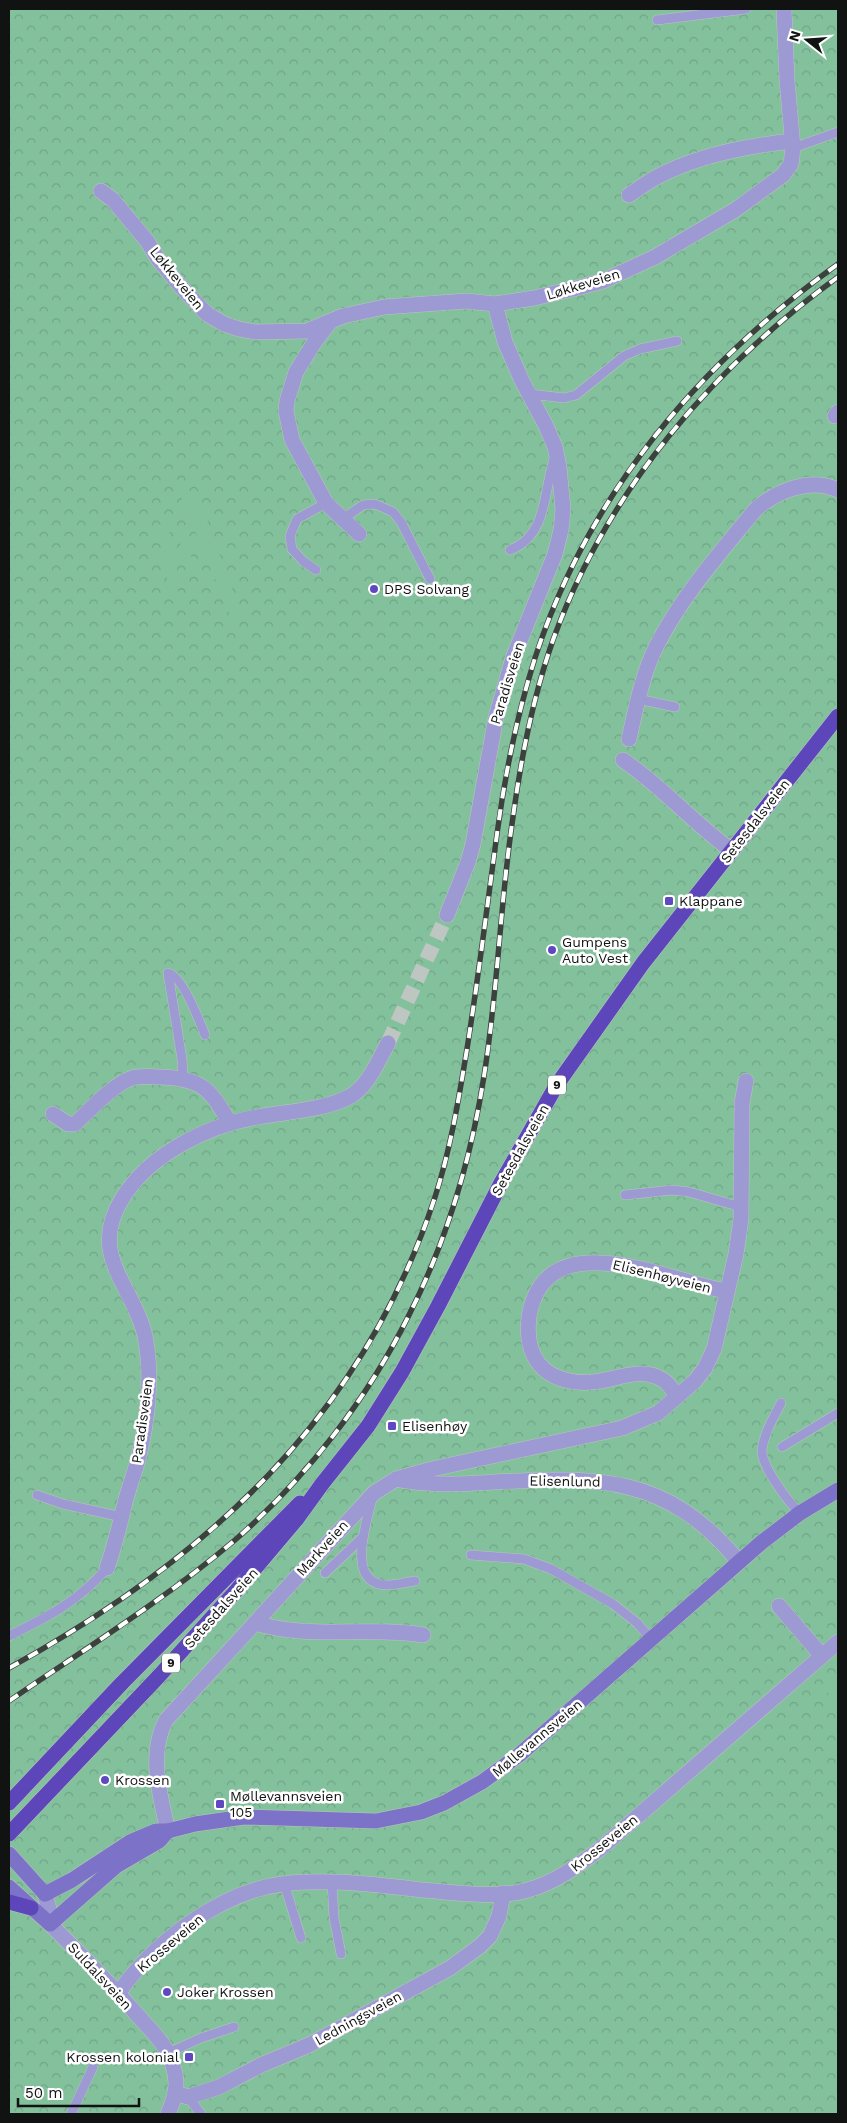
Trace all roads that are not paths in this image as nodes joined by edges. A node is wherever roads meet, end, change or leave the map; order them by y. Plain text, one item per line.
1 (746, 9) edge
2 (784, 9) edge
3 (657, 20) dead end
4 (838, 132) edge
5 (792, 144) junction
6 (101, 191) dead end
7 (629, 195) dead end
8 (495, 304) junction
9 (330, 322) junction
10 (677, 341) dead end
11 (530, 394) junction
12 (556, 454) junction
13 (838, 490) edge
14 (326, 503) junction
15 (344, 518) junction
16 (359, 534) dead end
17 (510, 550) dead end
18 (316, 570) dead end
19 (430, 579) dead end
20 (638, 699) junction
21 (675, 707) dead end
22 (838, 716) edge
23 (629, 739) dead end
24 (623, 760) dead end
25 (732, 851) junction
26 (447, 915) tunnel mouth
27 (205, 1035) dead end
28 (388, 1043) tunnel mouth
29 (183, 1078) junction
30 (746, 1081) dead end
31 (53, 1114) dead end
32 (230, 1123) junction
33 (625, 1195) dead end
34 (741, 1207) junction
35 (726, 1291) junction
36 (677, 1397) junction
37 (781, 1403) dead end
38 (838, 1413) edge
39 (782, 1447) dead end
40 (396, 1480) junction
41 (322, 1484) junction
42 (838, 1490) edge
43 (374, 1493) junction
44 (37, 1496) dead end
45 (800, 1513) junction
46 (122, 1517) junction
47 (363, 1537) junction
48 (471, 1555) dead end
49 (739, 1562) junction
50 (106, 1568) joint
51 (324, 1573) dead end
52 (415, 1581) dead end
53 (779, 1606) dead end
54 (255, 1623) junction
55 (423, 1635) dead end
56 (9, 1636) edge
57 (652, 1639) junction
58 (838, 1642) edge
59 (822, 1656) junction
60 (9, 1803) edge
61 (168, 1831) junction
62 (9, 1834) edge
63 (9, 1854) edge
64 (284, 1883) junction
65 (332, 1883) junction
66 (9, 1887) edge
67 (503, 1893) junction
68 (45, 1894) junction
69 (9, 1902) edge
70 (31, 1908) junction
71 (50, 1924) junction
72 (301, 1938) dead end
73 (341, 1954) dead end
74 (114, 1988) junction
75 (234, 2028) dead end
76 (168, 2053) junction
77 (93, 2067) dead end
78 (182, 2095) junction
79 (72, 2114) edge
80 (168, 2114) edge
81 (201, 2114) edge

1 - 3 lane
2 - 5 street, Løkkeveien
4 - 5 lane
5 - 7 street
5 - 8 street, Løkkeveien
6 - 9 street, Løkkeveien
8 - 9 street, Løkkeveien
8 - 11 street, Paradisveien
9 - 14 street
10 - 11 lane
11 - 12 street, Paradisveien
12 - 17 lane
12 - 26 street, Paradisveien
13 - 20 street
14 - 15 street
14 - 18 lane
15 - 16 street
15 - 19 lane
20 - 21 lane
20 - 23 street
22 - 25 highway, Setesdalsveien / 9
24 - 25 street
25 - 41 highway, Setesdalsveien / 9
27 - 29 lane
28 - 32 street, Paradisveien
29 - 31 street
29 - 32 street
30 - 34 street, Elisenhøyveien
32 - 46 street, Paradisveien
33 - 34 lane
34 - 35 street, Elisenhøyveien
35 - 36 street, Elisenhøyveien
35 - 36 street, Elisenhøyveien
36 - 40 street, Elisenhøyveien
37 - 45 lane
38 - 39 lane
40 - 43 street, Markveien
40 - 49 street, Elisenlund
41 - 60 highway, Setesdalsveien / 9
41 - 62 highway, Setesdalsveien / 9
42 - 45 main road, Møllevannsveien
43 - 47 lane
43 - 54 street, Markveien
44 - 46 lane
45 - 49 main road, Møllevannsveien
46 - 50 street, Paradisveien
47 - 51 lane
47 - 52 lane
48 - 57 lane
49 - 57 main road, Møllevannsveien
50 - 56 lane, Paradisveien
53 - 59 street
54 - 55 street
54 - 61 street, Markveien
57 - 61 main road, Møllevannsveien
58 - 59 street, Krosseveien
59 - 67 street, Krosseveien
61 - 68 main road, Møllevannsveien
61 - 71 main road
63 - 68 main road
64 - 65 street, Krosseveien
64 - 72 lane
64 - 74 street, Krosseveien
65 - 67 street, Krosseveien
65 - 73 lane
66 - 70 main road
67 - 78 street, Ledningsveien
68 - 71 street
69 - 70 highway
70 - 71 main road
71 - 74 street, Suldalsveien
74 - 76 street, Suldalsveien
75 - 76 lane
76 - 78 street, Suldalsveien
77 - 79 lane
78 - 80 street, Suldalsveien
78 - 81 lane

